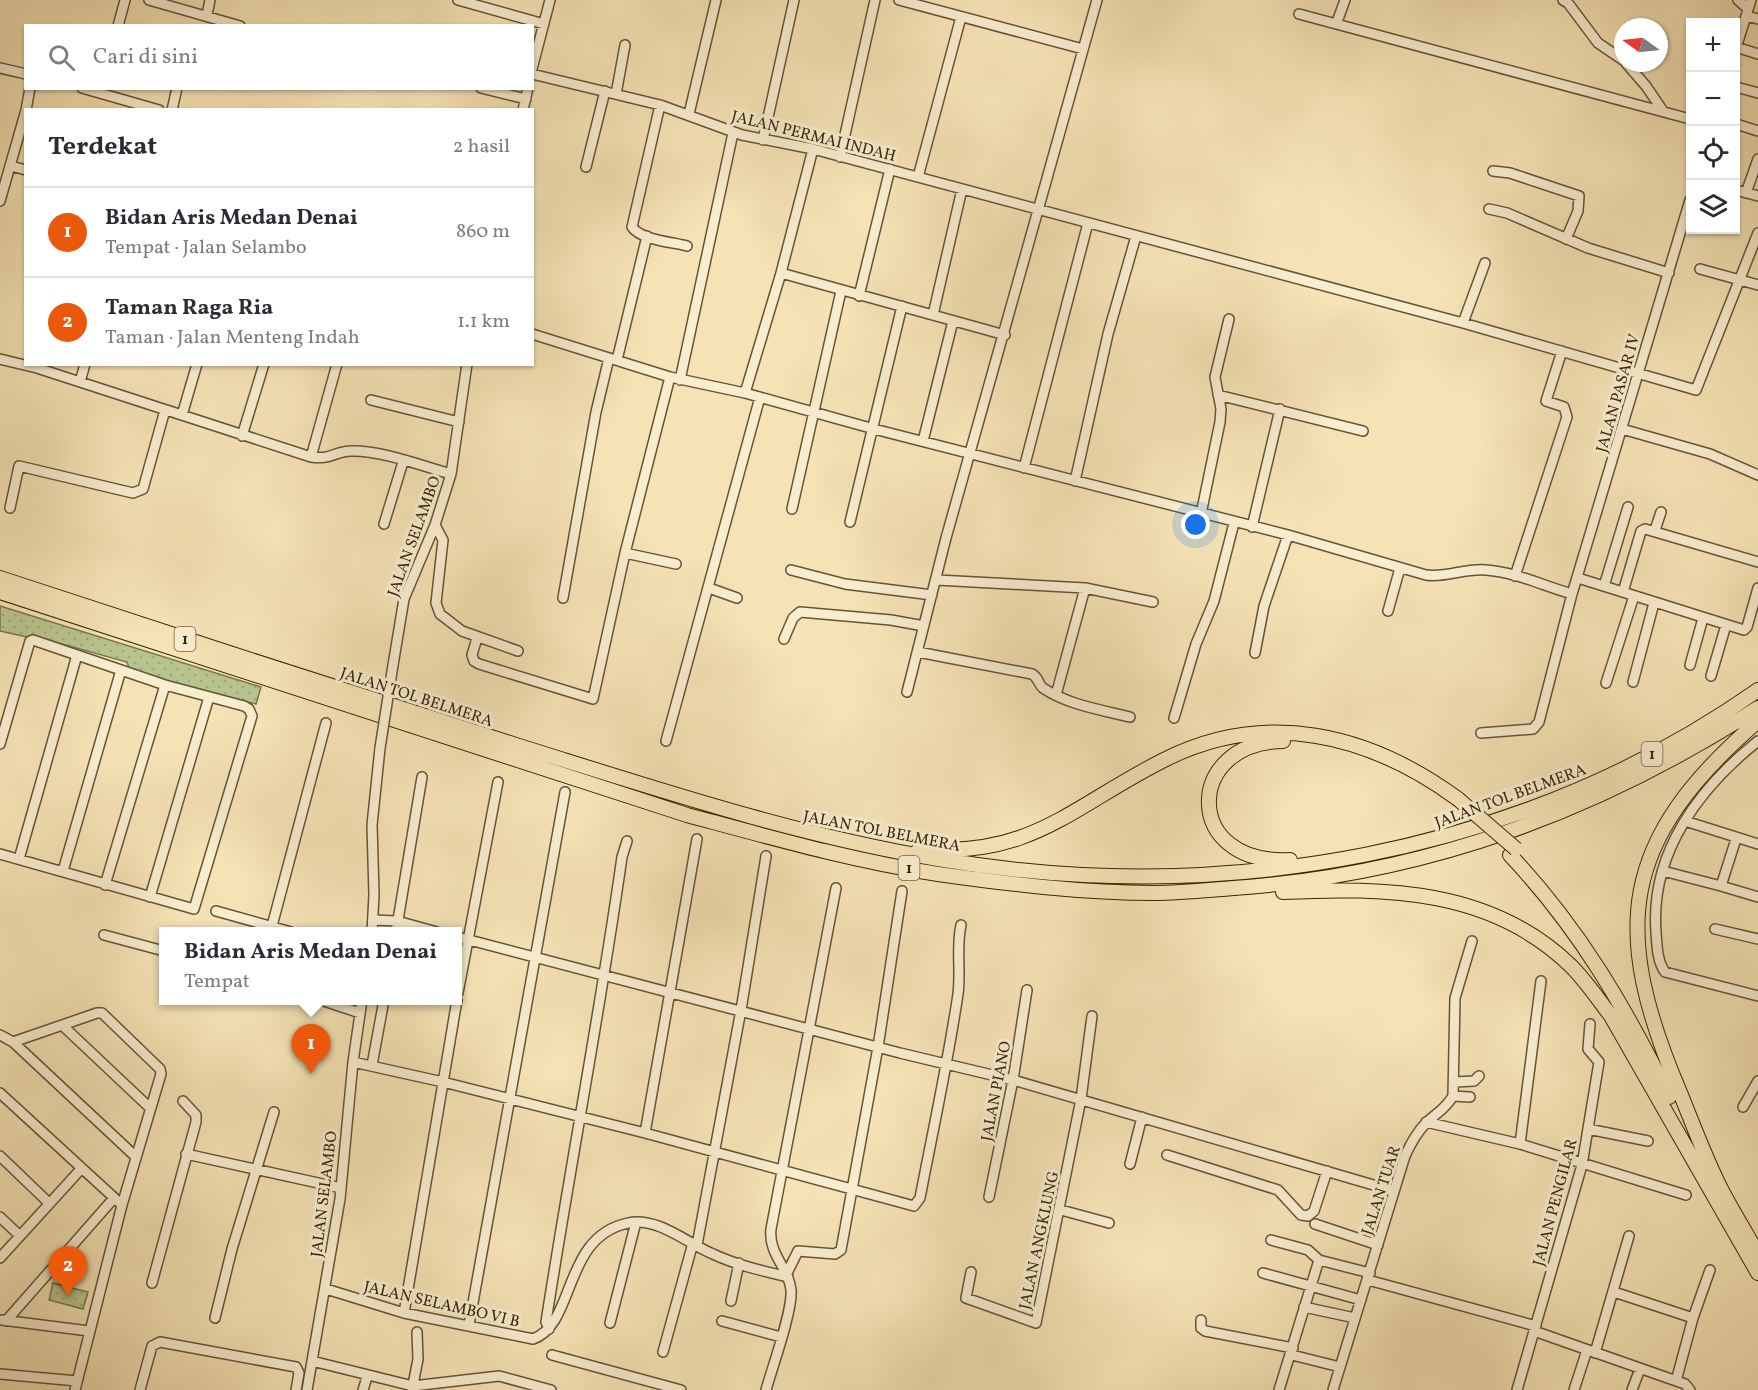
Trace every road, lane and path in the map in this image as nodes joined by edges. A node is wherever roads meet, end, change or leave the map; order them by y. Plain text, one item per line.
1 (125, 0) edge
2 (149, 0) edge
3 (210, 0) edge
4 (458, 0) edge
5 (550, 0) edge
6 (716, 0) edge
7 (794, 0) edge
8 (875, 0) edge
9 (899, 0) edge
10 (1097, 0) edge
11 (1345, 0) edge
12 (1563, 0) edge
13 (1738, 0) edge
14 (475, 2) edge
15 (1748, 8) edge
16 (1299, 14) dead end
17 (207, 15) junction
18 (961, 17) junction
19 (1758, 19) edge
20 (1337, 22) junction
21 (119, 24) edge
22 (234, 24) edge
23 (544, 24) junction
24 (1740, 35) edge
25 (625, 45) dead end
26 (1740, 49) edge
27 (1083, 50) junction
28 (1614, 54) edge
29 (1758, 54) edge
30 (534, 62) edge
31 (0, 68) edge
32 (1634, 72) edge
33 (24, 74) edge
34 (534, 74) edge
35 (1740, 88) edge
36 (30, 90) edge
37 (89, 90) edge
38 (177, 90) edge
39 (489, 90) edge
40 (528, 90) edge
41 (605, 92) junction
42 (1758, 93) edge
43 (616, 94) junction
44 (526, 99) junction
45 (660, 105) junction
46 (26, 108) edge
47 (152, 108) edge
48 (172, 108) edge
49 (524, 108) edge
50 (1663, 111) junction
51 (689, 114) junction
52 (24, 117) edge
53 (1686, 118) edge
54 (1740, 125) edge
55 (1758, 131) edge
56 (733, 133) junction
57 (764, 140) junction
58 (813, 148) junction
59 (840, 157) junction
60 (1758, 159) edge
61 (11, 166) junction
62 (586, 167) dead end
63 (891, 169) junction
64 (24, 170) edge
65 (1493, 171) dead end
66 (918, 177) junction
67 (962, 189) junction
68 (1740, 191) edge
69 (1746, 193) junction
70 (1758, 196) edge
71 (0, 201) edge
72 (1038, 209) junction
73 (1489, 209) dead end
74 (1686, 214) edge
75 (1088, 223) junction
76 (1758, 233) edge
77 (647, 236) junction
78 (1136, 236) junction
79 (1566, 239) junction
80 (687, 246) dead end
81 (1485, 263) dead end
82 (1700, 269) dead end
83 (781, 273) junction
84 (1669, 273) junction
85 (1741, 279) junction
86 (1758, 285) edge
87 (841, 291) junction
88 (859, 296) junction
89 (902, 306) junction
90 (933, 315) junction
91 (1229, 320) dead end
92 (953, 321) junction
93 (1463, 323) junction
94 (534, 335) edge
95 (1005, 335) junction
96 (1562, 351) junction
97 (0, 359) edge
98 (613, 359) junction
99 (24, 366) edge
100 (24, 366) edge
101 (84, 366) edge
102 (196, 366) edge
103 (263, 366) edge
104 (336, 366) edge
105 (467, 366) edge
106 (1639, 371) junction
107 (670, 377) junction
108 (680, 380) junction
109 (80, 382) junction
110 (744, 393) junction
111 (1218, 395) junction
112 (760, 397) junction
113 (371, 400) dead end
114 (1280, 409) junction
115 (165, 410) junction
116 (816, 413) junction
117 (182, 416) junction
118 (459, 422) junction
119 (874, 429) junction
120 (1622, 429) junction
121 (1363, 431) dead end
122 (242, 436) junction
123 (923, 441) junction
124 (970, 453) junction
125 (311, 457) junction
126 (403, 462) junction
127 (1024, 468) junction
128 (452, 474) junction
129 (1758, 475) edge
130 (1075, 481) junction
131 (1628, 507) dead end
132 (10, 508) dead end
133 (792, 509) dead end
134 (1661, 512) dead end
135 (1201, 514) junction
136 (850, 522) dead end
137 (1234, 523) junction
138 (384, 524) dead end
139 (435, 525) junction
140 (1252, 527) junction
141 (1655, 530) junction
142 (1288, 535) junction
143 (625, 554) junction
144 (1758, 562) edge
145 (676, 564) dead end
146 (1400, 568) junction
147 (791, 570) dead end
148 (1515, 576) junction
149 (0, 578) edge
150 (1578, 578) junction
151 (937, 580) junction
152 (1604, 586) junction
153 (709, 588) junction
154 (1085, 588) junction
155 (1758, 588) edge
156 (0, 592) edge
157 (1623, 592) junction
158 (1572, 594) junction
159 (932, 595) junction
160 (1634, 596) junction
161 (563, 598) dead end
162 (737, 598) dead end
163 (1153, 602) dead end
164 (1654, 603) junction
165 (1388, 611) dead end
166 (1703, 618) junction
167 (1726, 625) junction
168 (924, 626) junction
169 (477, 638) junction
170 (784, 639) dead end
171 (518, 651) dead end
172 (918, 652) junction
173 (1255, 653) dead end
174 (77, 655) junction
175 (1690, 665) dead end
176 (121, 670) junction
177 (1711, 676) dead end
178 (1633, 682) dead end
179 (1606, 683) dead end
180 (165, 685) junction
181 (1758, 690) edge
182 (907, 692) dead end
183 (1056, 695) junction
184 (208, 697) junction
185 (1758, 708) edge
186 (1130, 717) dead end
187 (1174, 718) dead end
188 (1758, 721) edge
189 (326, 723) dead end
190 (1481, 733) dead end
191 (666, 741) dead end
192 (1758, 741) edge
193 (0, 744) edge
194 (422, 777) dead end
195 (498, 782) dead end
196 (565, 792) dead end
197 (1455, 802) junction
198 (1685, 821) junction
199 (698, 839) dead end
200 (1736, 839) junction
201 (627, 841) dead end
202 (863, 844) junction
203 (1758, 844) edge
204 (1513, 852) junction
205 (0, 854) edge
206 (766, 856) dead end
207 (1366, 856) junction
208 (19, 859) junction
209 (1663, 870) junction
210 (63, 871) junction
211 (105, 885) junction
212 (1721, 886) junction
213 (836, 888) dead end
214 (902, 891) dead end
215 (1187, 891) junction
216 (150, 897) junction
217 (1758, 897) edge
218 (216, 910) dead end
219 (373, 920) junction
220 (397, 921) junction
221 (961, 925) dead end
222 (272, 926) junction
223 (275, 927) edge
224 (372, 927) edge
225 (396, 927) edge
226 (419, 927) edge
227 (1715, 929) dead end
228 (104, 935) dead end
229 (463, 938) edge
230 (1758, 939) edge
231 (1472, 942) dead end
232 (159, 950) edge
233 (537, 957) junction
234 (605, 975) junction
235 (1541, 981) dead end
236 (1028, 990) dead end
237 (672, 994) junction
238 (1758, 996) edge
239 (336, 1005) edge
240 (361, 1005) edge
241 (383, 1005) edge
242 (456, 1005) edge
243 (741, 1010) junction
244 (360, 1013) junction
245 (1092, 1017) dead end
246 (1590, 1024) dead end
247 (62, 1025) junction
248 (809, 1029) junction
249 (0, 1035) edge
250 (13, 1042) junction
251 (878, 1047) junction
252 (353, 1062) junction
253 (945, 1064) junction
254 (372, 1065) junction
255 (1479, 1076) dead end
256 (1013, 1080) junction
257 (1758, 1081) edge
258 (443, 1082) junction
259 (1455, 1082) junction
260 (0, 1093) edge
261 (1453, 1096) junction
262 (1470, 1097) dead end
263 (509, 1099) junction
264 (1081, 1099) junction
265 (183, 1101) dead end
266 (1743, 1107) dead end
267 (150, 1108) junction
268 (274, 1112) dead end
269 (1142, 1117) junction
270 (578, 1118) junction
271 (1426, 1122) junction
272 (1588, 1129) junction
273 (645, 1133) junction
274 (1648, 1141) dead end
275 (1520, 1144) junction
276 (715, 1152) junction
277 (186, 1155) junction
278 (1167, 1155) dead end
279 (0, 1156) edge
280 (136, 1157) junction
281 (1130, 1164) dead end
282 (1582, 1165) junction
283 (81, 1169) junction
284 (255, 1170) junction
285 (783, 1170) junction
286 (1328, 1171) junction
287 (854, 1187) junction
288 (341, 1188) junction
289 (1722, 1190) junction
290 (1394, 1191) junction
291 (1686, 1195) dead end
292 (989, 1197) dead end
293 (114, 1198) junction
294 (50, 1203) junction
295 (122, 1205) junction
296 (1060, 1210) junction
297 (1725, 1216) junction
298 (0, 1217) edge
299 (636, 1222) junction
300 (1109, 1223) dead end
301 (1315, 1224) dead end
302 (20, 1236) junction
303 (1629, 1236) dead end
304 (1271, 1240) dead end
305 (695, 1244) junction
306 (1378, 1245) junction
307 (1758, 1254) edge
308 (0, 1258) edge
309 (1319, 1260) junction
310 (739, 1263) junction
311 (1710, 1270) dead end
312 (971, 1272) dead end
313 (1263, 1273) dead end
314 (1758, 1273) edge
315 (787, 1275) junction
316 (1369, 1276) junction
317 (152, 1283) dead end
318 (1310, 1286) junction
319 (326, 1289) junction
320 (1614, 1292) junction
321 (1360, 1300) junction
322 (731, 1301) dead end
323 (1304, 1307) junction
324 (404, 1313) junction
325 (215, 1318) dead end
326 (1355, 1318) junction
327 (1693, 1318) junction
328 (3, 1320) edge
329 (1202, 1320) dead end
330 (722, 1321) dead end
331 (610, 1323) dead end
332 (469, 1325) junction
333 (549, 1329) junction
334 (1535, 1329) junction
335 (89, 1331) junction
336 (417, 1332) dead end
337 (781, 1337) junction
338 (1293, 1351) junction
339 (1591, 1351) junction
340 (663, 1352) dead end
341 (552, 1355) dead end
342 (312, 1361) junction
343 (1340, 1367) junction
344 (1640, 1369) junction
345 (0, 1374) edge
346 (367, 1377) junction
347 (1676, 1381) junction
348 (76, 1385) edge
349 (517, 1385) edge
350 (412, 1388) edge
351 (143, 1390) edge
352 (296, 1390) edge
353 (307, 1390) edge
354 (363, 1390) edge
355 (550, 1390) edge
356 (681, 1390) edge
357 (765, 1390) edge
358 (1279, 1390) edge
359 (1333, 1390) edge
360 (1517, 1390) edge
361 (1574, 1390) edge
362 (1632, 1390) edge
363 (1690, 1390) edge

1 - 21 street
2 - 17 street
3 - 17 street
4 - 14 street
5 - 23 street
6 - 51 street
7 - 57 street
8 - 59 street
9 - 18 street
10 - 27 street
11 - 20 street
12 - 28 street
13 - 15 street
14 - 23 street
15 - 19 street
15 - 24 street
16 - 20 street
17 - 22 street
18 - 27 street
18 - 66 street
20 - 50 street
23 - 30 street
25 - 43 street
26 - 29 street
27 - 72 street
31 - 33 street
32 - 50 street
34 - 41 street, JALAN PERMAI INDAH
35 - 42 street
36 - 46 street
37 - 47 street
38 - 48 street
39 - 44 street
40 - 44 street
41 - 43 street, JALAN PERMAI INDAH
41 - 62 street
43 - 45 street, JALAN PERMAI INDAH
44 - 49 street
45 - 51 street, JALAN PERMAI INDAH
45 - 77 street
50 - 53 street
51 - 56 street, JALAN PERMAI INDAH
52 - 61 street
54 - 55 street
56 - 57 street, JALAN PERMAI INDAH
56 - 108 street
57 - 58 street, JALAN PERMAI INDAH
58 - 59 street, JALAN PERMAI INDAH
58 - 83 street
59 - 63 street, JALAN PERMAI INDAH
60 - 69 street
61 - 64 street
61 - 71 street
63 - 66 street, JALAN PERMAI INDAH
63 - 88 street
65 - 79 street
66 - 67 street, JALAN PERMAI INDAH
67 - 72 street, JALAN PERMAI INDAH
67 - 90 street
68 - 69 street
69 - 70 street
72 - 75 street, JALAN PERMAI INDAH
72 - 95 street
73 - 79 street
74 - 84 street, JALAN PASAR IV
75 - 78 street, JALAN PERMAI INDAH
75 - 127 street
76 - 85 street
77 - 80 street
77 - 98 street
78 - 93 street, JALAN PERMAI INDAH
78 - 130 street
79 - 84 street
81 - 93 street
82 - 85 street
83 - 87 street
83 - 110 street
84 - 106 street, JALAN PASAR IV
85 - 86 street
85 - 106 street, JALAN PERMAI INDAH
87 - 88 street
87 - 116 street
88 - 89 street
89 - 90 street
89 - 119 street
90 - 92 street
91 - 111 street
92 - 95 street
92 - 123 street
93 - 96 street, JALAN PERMAI INDAH
94 - 98 street
95 - 124 street
96 - 106 street, JALAN PERMAI INDAH
96 - 148 street
97 - 99 street
98 - 107 street
98 - 161 street
100 - 109 street
101 - 109 street
102 - 117 street
103 - 122 street
104 - 125 street
105 - 118 street, JALAN SELAMBO
106 - 120 street, JALAN PASAR IV
107 - 108 street
107 - 143 street
108 - 110 street
109 - 115 street
110 - 112 street
111 - 114 street
111 - 135 street
112 - 116 street
112 - 153 street
113 - 118 street
114 - 121 street
114 - 140 street
115 - 117 street
115 - 132 street
116 - 119 street
116 - 133 street
117 - 122 street
118 - 128 street, JALAN SELAMBO
119 - 123 street
119 - 136 street
120 - 129 street
120 - 150 street, JALAN PASAR IV
122 - 125 street
123 - 124 street
124 - 127 street
124 - 151 street
125 - 126 street
126 - 128 street
126 - 138 street
127 - 130 street
128 - 139 street, JALAN SELAMBO
130 - 135 street
131 - 152 street
134 - 141 street
135 - 137 street
137 - 140 street
137 - 187 street
139 - 169 street
139 - 219 street, JALAN SELAMBO, bridge
140 - 142 street
141 - 144 street
141 - 157 street
142 - 146 street
142 - 173 street
143 - 145 street
143 - 169 street
146 - 148 street
146 - 165 street
147 - 159 street
148 - 158 street
149 - 202 highway, JALAN TOL BELMERA / 1
150 - 152 street
150 - 158 street, JALAN PASAR IV
151 - 154 street
151 - 159 street
152 - 157 street
153 - 162 street
153 - 191 street
154 - 163 street
154 - 183 street
155 - 167 street
156 - 215 highway, JALAN TOL BELMERA / 1
157 - 160 street
158 - 190 street, JALAN PASAR IV
159 - 168 street
160 - 164 street
160 - 179 street
164 - 166 street
164 - 178 street
166 - 167 street
166 - 175 street
167 - 177 street
168 - 170 street
168 - 172 street
169 - 171 street
172 - 182 street
172 - 183 street
174 - 176 street
174 - 193 street
174 - 208 street
176 - 180 street
176 - 210 street
180 - 184 street
180 - 211 street
181 - 207 highway, JALAN TOL BELMERA / 1
183 - 186 street
184 - 216 street
184 - 216 street
185 - 215 highway, JALAN TOL BELMERA / 1
188 - 289 highway
189 - 222 street
192 - 198 street
194 - 220 street
195 - 229 street
196 - 233 street
197 - 202 highway
197 - 204 highway
197 - 207 highway
198 - 200 street
198 - 209 street
199 - 237 street
200 - 203 street
200 - 212 street
201 - 234 street
202 - 207 highway, JALAN TOL BELMERA / 1
204 - 289 highway
204 - 297 highway
205 - 208 street
206 - 243 street
208 - 210 street
209 - 212 street
209 - 238 street
210 - 211 street
211 - 216 street
212 - 217 street
213 - 248 street
214 - 251 street
215 - 297 highway
218 - 222 street
219 - 220 street
219 - 224 street, JALAN SELAMBO
220 - 225 street
220 - 226 street
221 - 253 street
222 - 223 street
227 - 230 street
228 - 232 street
229 - 233 street
231 - 259 street
233 - 234 street
233 - 263 street
234 - 237 street
234 - 270 street
235 - 275 street
236 - 256 street, JALAN PIANO
237 - 243 street
237 - 273 street
239 - 244 street
240 - 244 street, JALAN SELAMBO
241 - 254 street
242 - 258 street
243 - 248 street
243 - 276 street
244 - 252 street, JALAN SELAMBO
245 - 264 street, JALAN ANGKLUNG
246 - 272 street, JALAN PENGILAR
247 - 250 street
247 - 267 street
247 - 267 street
248 - 251 street
248 - 285 street
249 - 250 street
250 - 280 street
251 - 253 street
251 - 287 street
252 - 254 street
252 - 288 street, JALAN SELAMBO
253 - 256 street
253 - 287 street
254 - 258 street
255 - 259 street
256 - 264 street
256 - 292 street, JALAN PIANO
257 - 266 street
258 - 263 street
258 - 324 street
259 - 261 street
260 - 283 street
261 - 262 street
261 - 271 street, JALAN TUAR
263 - 270 street
263 - 332 street
264 - 269 street
264 - 296 street, JALAN ANGKLUNG
265 - 277 street
267 - 280 street
268 - 284 street
269 - 281 street
269 - 286 street
270 - 273 street
270 - 333 street
271 - 275 street
271 - 290 street, JALAN TUAR
272 - 274 street
272 - 282 street, JALAN PENGILAR
273 - 276 street
275 - 282 street
276 - 285 street
276 - 305 street
277 - 284 street
277 - 317 street
278 - 286 street
279 - 294 street
280 - 295 street
282 - 291 street
282 - 334 street, JALAN PENGILAR
283 - 293 street
283 - 294 street
284 - 288 street
284 - 325 street
285 - 287 street
285 - 315 street
286 - 290 street
287 - 315 street
288 - 319 street, JALAN SELAMBO
289 - 307 highway
290 - 306 street, JALAN TUAR
293 - 295 street
293 - 328 street
294 - 302 street
295 - 335 street
296 - 300 street
296 - 312 street, JALAN ANGKLUNG
297 - 314 highway
298 - 302 street
299 - 305 street
299 - 331 street
299 - 333 street
301 - 306 street
302 - 308 street
303 - 320 street
304 - 309 street
305 - 310 street
305 - 340 street
306 - 316 street, JALAN TUAR
309 - 316 street
309 - 318 street
310 - 315 street
310 - 322 street
311 - 327 street
313 - 318 street
315 - 337 street
316 - 321 street, JALAN TUAR
316 - 334 street
318 - 321 street
318 - 323 street
319 - 324 street, JALAN SELAMBO VI B
319 - 342 street, JALAN SELAMBO
320 - 327 street
320 - 339 street
321 - 326 street, JALAN TUAR
323 - 326 street
323 - 338 street
324 - 332 street, JALAN SELAMBO VI B
326 - 343 street, JALAN TUAR
327 - 347 street
328 - 335 street
329 - 338 street
330 - 337 street
332 - 333 street, JALAN SELAMBO VI B
334 - 339 street
334 - 360 street, JALAN PENGILAR
335 - 348 street
336 - 350 street
337 - 357 street
338 - 343 street
338 - 358 street
339 - 344 street
339 - 361 street
341 - 356 street
342 - 346 street
342 - 353 street, JALAN SELAMBO
343 - 359 street, JALAN TUAR
344 - 347 street
344 - 362 street
345 - 348 street
346 - 350 street
346 - 354 street
347 - 363 street
349 - 350 street
349 - 355 street
351 - 352 street

